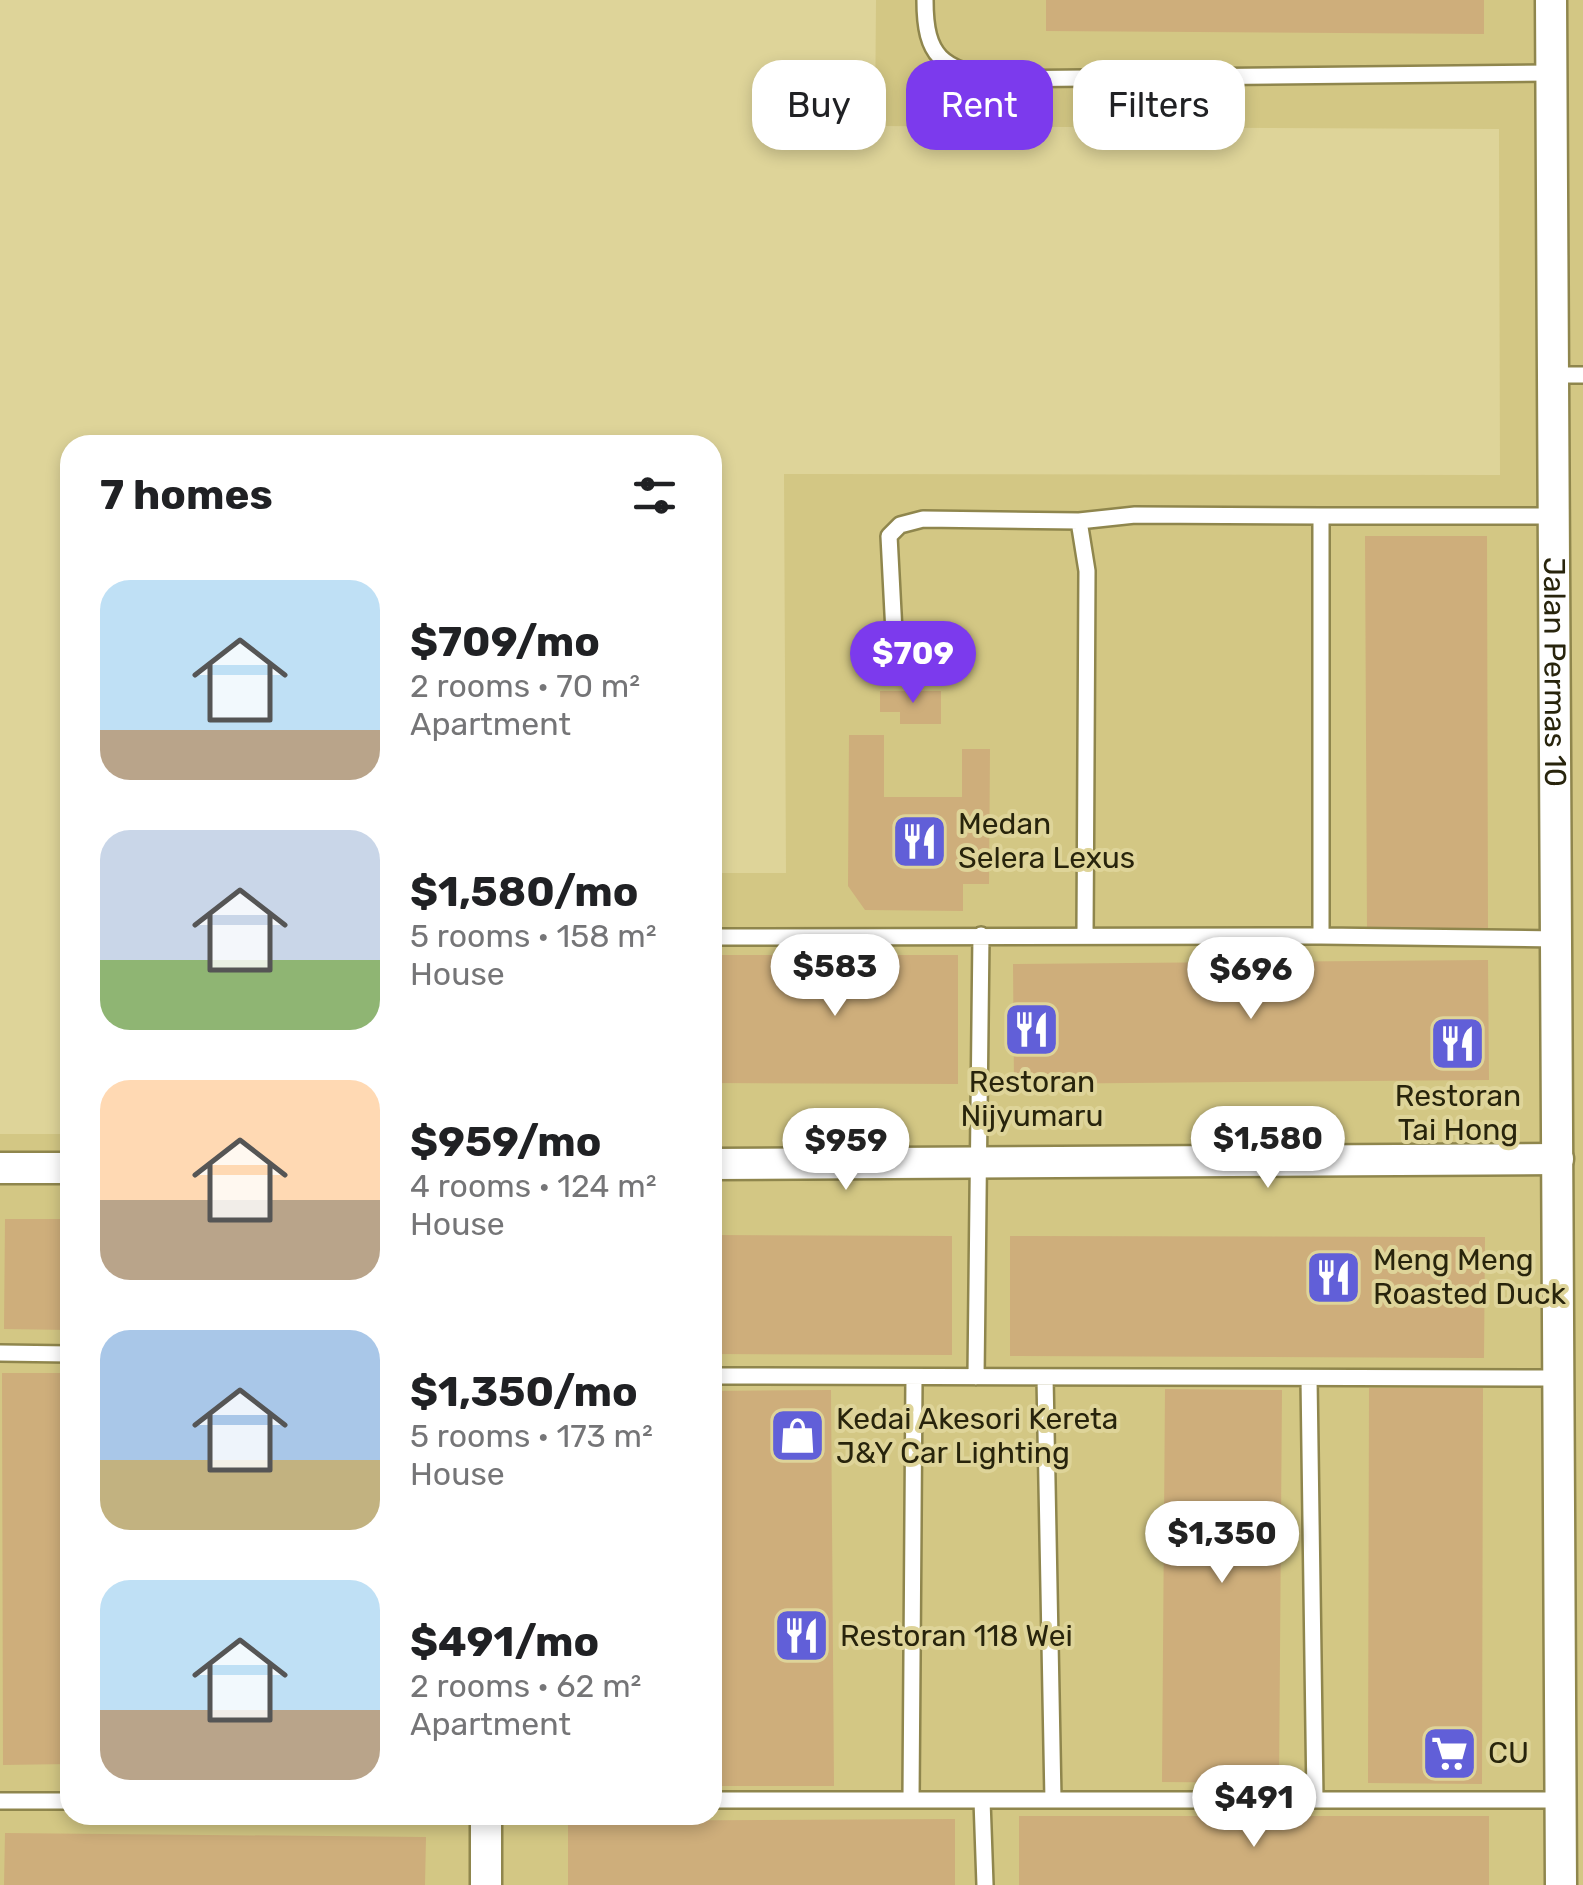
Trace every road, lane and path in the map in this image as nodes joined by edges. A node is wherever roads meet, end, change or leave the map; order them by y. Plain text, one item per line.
1 (926, 0) edge
2 (1551, 0) edge
3 (1552, 72) junction
4 (1569, 375) edge
5 (1321, 516) junction
6 (1555, 516) junction
7 (1079, 522) junction
8 (896, 671) dead end
9 (1570, 852) edge
10 (981, 935) junction
11 (1085, 935) junction
12 (722, 936) edge
13 (1321, 936) junction
14 (1558, 939) junction
15 (1558, 1159) junction
16 (978, 1162) junction
17 (722, 1164) edge
18 (0, 1168) edge
19 (60, 1168) edge
20 (0, 1353) edge
21 (60, 1354) edge
22 (722, 1376) edge
23 (914, 1377) junction
24 (976, 1377) junction
25 (1045, 1377) junction
26 (1309, 1378) junction
27 (1557, 1378) junction
28 (1570, 1431) edge
29 (722, 1800) edge
30 (911, 1800) junction
31 (982, 1800) junction
32 (1054, 1800) junction
33 (1314, 1800) junction
34 (1560, 1800) junction
35 (0, 1801) edge
36 (60, 1801) edge
37 (486, 1825) edge
38 (486, 1885) edge
39 (985, 1885) edge
40 (1561, 1885) edge

1 - 3 lane
2 - 3 street, Jalan Permas 10
3 - 4 street, Jalan Permas 10
4 - 6 street, Jalan Permas 10
5 - 6 lane
5 - 7 lane
5 - 13 lane
6 - 9 street, Jalan Permas 10
7 - 8 lane
7 - 11 lane
9 - 14 street, Jalan Permas 10
10 - 11 lane
10 - 12 lane
10 - 16 lane
11 - 13 lane
13 - 14 lane
14 - 15 street, Jalan Permas 10
15 - 16 street
15 - 27 street, Jalan Permas 10
16 - 17 street
16 - 24 lane
18 - 19 street
20 - 21 lane
22 - 23 lane
23 - 24 lane
23 - 30 lane
24 - 25 lane
25 - 26 lane
25 - 32 lane
26 - 27 lane
26 - 33 lane
27 - 28 street, Jalan Permas 10
28 - 34 street, Jalan Permas 10
29 - 30 lane
30 - 31 lane
31 - 32 lane
31 - 39 lane
32 - 33 lane
33 - 34 lane
34 - 40 street, Jalan Permas 10
35 - 36 lane
37 - 38 street

